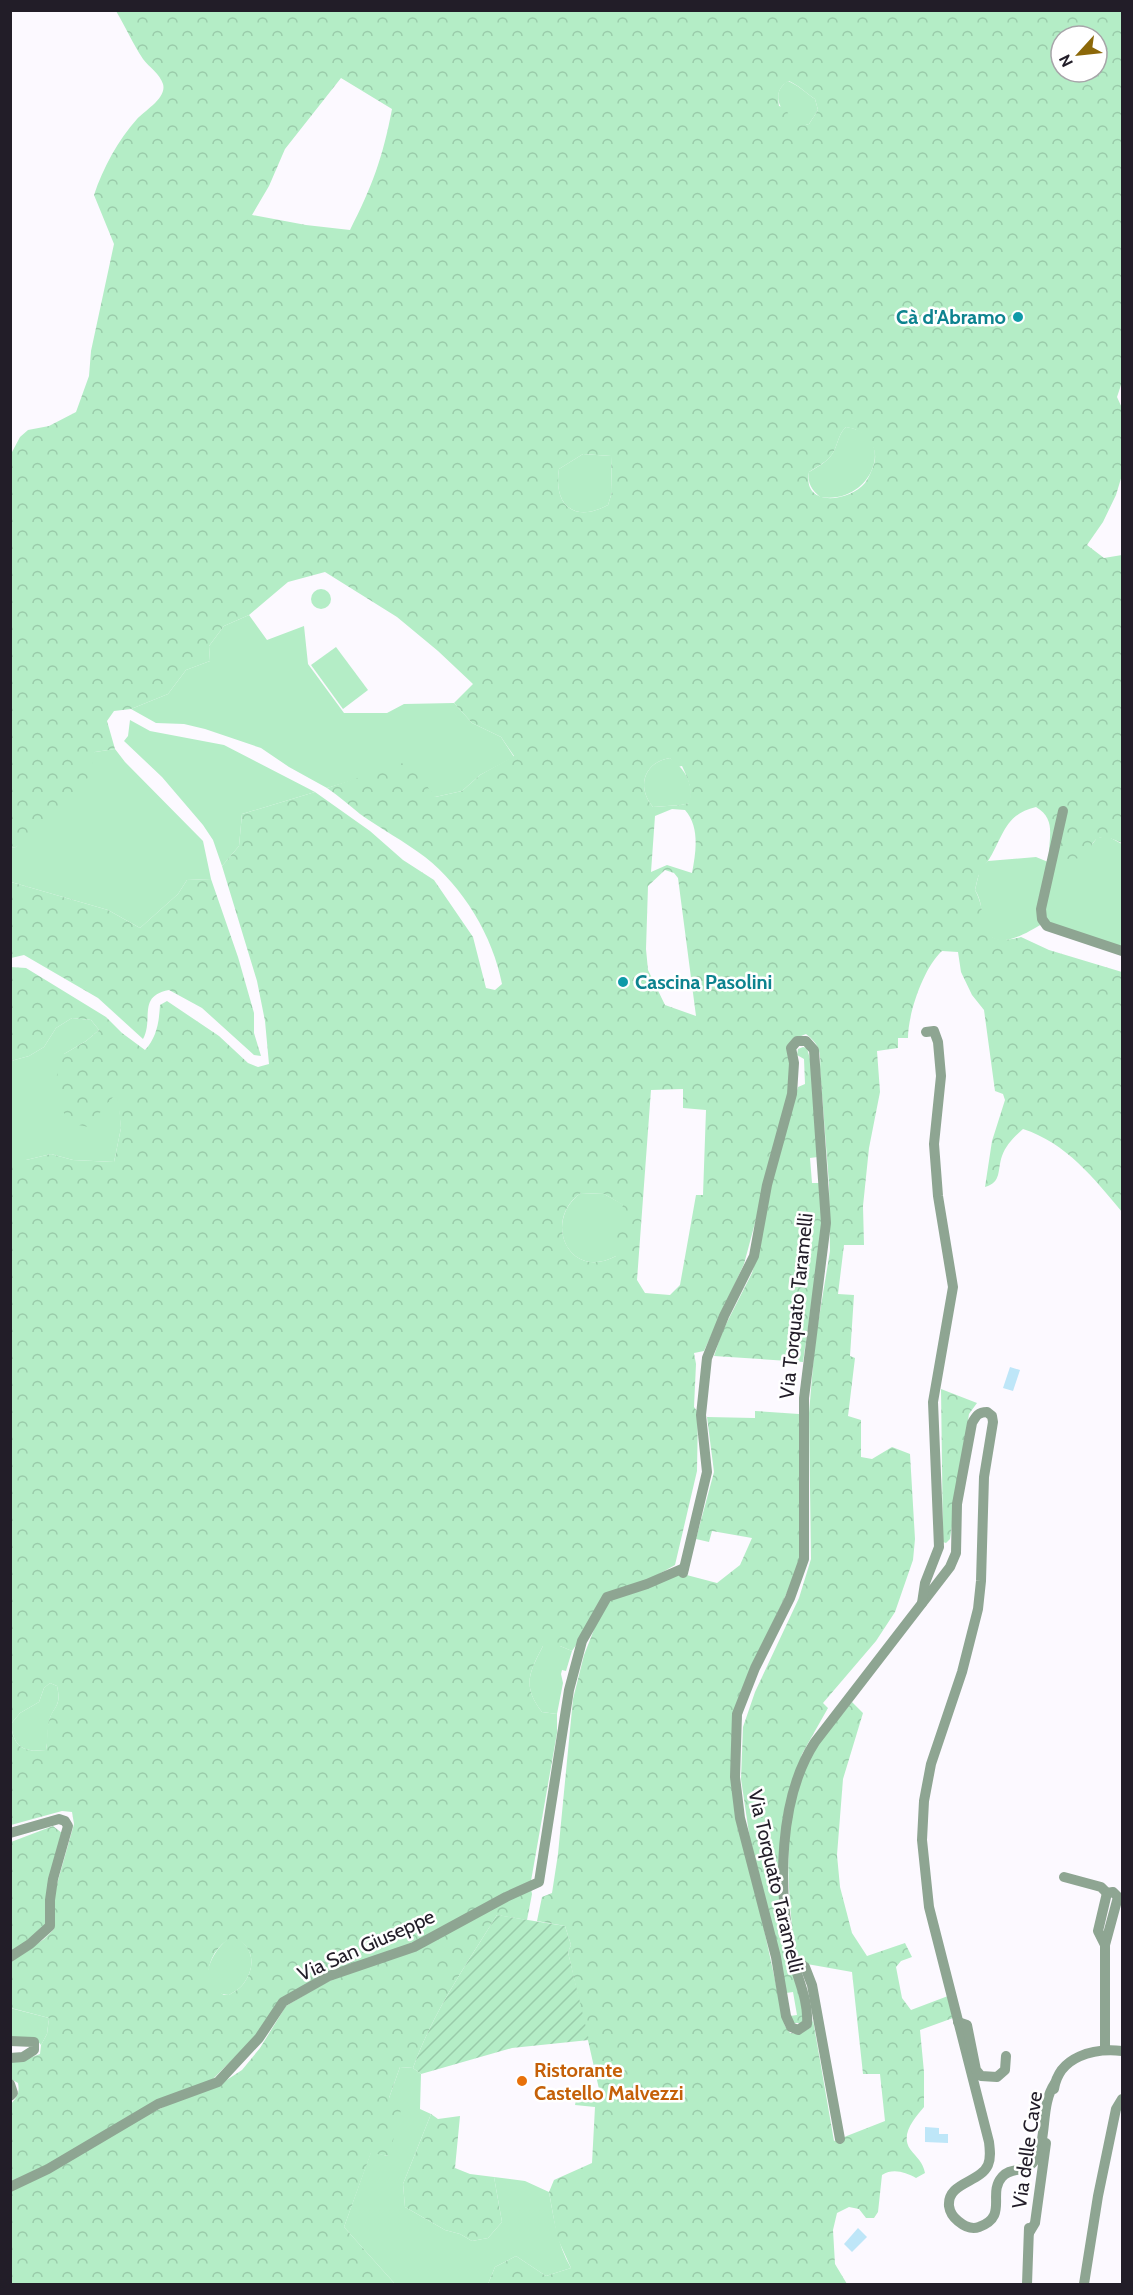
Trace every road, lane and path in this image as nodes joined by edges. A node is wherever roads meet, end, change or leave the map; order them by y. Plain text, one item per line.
1 (1063, 811) dead end
2 (1122, 951) edge
3 (926, 1032) dead end
4 (939, 1547) junction
5 (956, 1553) junction
6 (921, 1604) junction
7 (10, 1833) edge
8 (1064, 1877) dead end
9 (539, 1882) joint
10 (10, 1957) edge
11 (792, 1957) junction
12 (958, 2022) junction
13 (10, 2041) edge
14 (1105, 2049) junction
15 (1122, 2051) edge
16 (1006, 2056) dead end
17 (10, 2058) edge
18 (1055, 2083) junction
19 (10, 2084) edge
20 (10, 2096) edge
21 (1122, 2099) edge
22 (840, 2139) dead end
23 (1028, 2168) junction
24 (10, 2187) edge
25 (1029, 2233) junction
26 (1027, 2284) edge
27 (1084, 2284) edge

1 - 2 street
3 - 4 street, Via Torquato Taramelli
4 - 5 street
4 - 6 street, Via Torquato Taramelli
5 - 6 street, Via Torquato Taramelli
5 - 12 street, Via Torquato Taramelli
6 - 11 street, Via Torquato Taramelli
7 - 10 street
8 - 14 street
9 - 11 street, Via Torquato Taramelli
9 - 24 street, Via San Giuseppe
11 - 22 street, Via Torquato Taramelli
12 - 16 street, Via Torquato Taramelli
12 - 23 street, Via Torquato Taramelli
13 - 17 street
14 - 15 street, Via delle Cave
14 - 18 street, Via delle Cave
18 - 23 street
18 - 25 street, Via delle Cave
19 - 20 street
21 - 27 street
23 - 25 street
25 - 26 street, Via delle Cave

